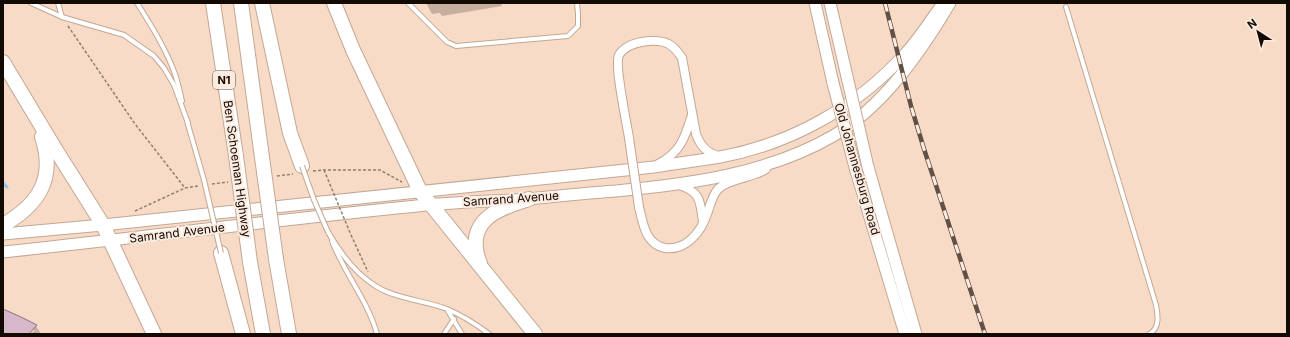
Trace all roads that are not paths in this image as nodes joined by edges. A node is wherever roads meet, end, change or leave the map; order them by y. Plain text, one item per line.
1 (31, 3) edge
2 (58, 3) edge
3 (137, 3) edge
4 (213, 3) edge
5 (241, 3) edge
6 (262, 3) edge
7 (334, 3) edge
8 (408, 3) edge
9 (577, 3) edge
10 (814, 3) edge
11 (830, 3) edge
12 (943, 3) edge
13 (950, 3) edge
14 (1066, 6) dead end
15 (62, 17) junction
16 (3, 62) edge
17 (693, 112) junction
18 (35, 116) junction
19 (188, 123) junction
20 (720, 157) junction
21 (788, 158) junction
22 (302, 166) joint
23 (654, 167) junction
24 (676, 184) junction
25 (420, 191) junction
26 (529, 198) junction
27 (430, 205) junction
28 (703, 222) junction
29 (3, 225) edge
30 (103, 225) junction
31 (329, 233) junction
32 (3, 234) edge
33 (111, 241) junction
34 (3, 252) edge
35 (221, 253) joint
36 (485, 273) junction
37 (446, 309) junction
38 (454, 320) junction
39 (154, 334) edge
40 (243, 334) edge
41 (263, 334) edge
42 (289, 334) edge
43 (377, 334) edge
44 (444, 334) edge
45 (462, 334) edge
46 (489, 334) edge
47 (535, 334) edge
48 (905, 334) edge
49 (916, 334) edge
50 (1150, 334) edge

1 - 15 lane
2 - 15 lane
3 - 19 lane
4 - 41 highway, Ben Schoeman Highway / N1, bridge
5 - 42 highway, N1, bridge
6 - 22 highway
7 - 25 highway
8 - 9 lane
10 - 48 main road, Old Johannesburg Road, bridge
11 - 49 main road, Old Johannesburg Road, bridge
12 - 20 main road, Samrand Avenue
13 - 21 main road, Samrand Avenue
14 - 50 lane
15 - 19 lane
16 - 18 highway
17 - 20 street
17 - 23 street
17 - 28 street, bridge
18 - 29 highway
18 - 30 highway
19 - 35 lane, bridge
20 - 23 main road, Samrand Avenue
21 - 24 main road, Samrand Avenue
21 - 28 street
22 - 31 lane, bridge
23 - 25 main road, Samrand Avenue
24 - 26 main road, Samrand Avenue
24 - 28 street
25 - 27 highway
25 - 30 main road, Samrand Avenue
26 - 27 main road, Samrand Avenue
26 - 36 highway
27 - 33 main road, Samrand Avenue
27 - 36 highway
30 - 32 main road, Samrand Avenue
30 - 33 highway
31 - 37 lane
31 - 43 lane
33 - 34 main road, Samrand Avenue
33 - 39 highway
35 - 40 highway
36 - 47 highway
37 - 38 lane
37 - 46 lane
38 - 44 lane
38 - 45 lane

